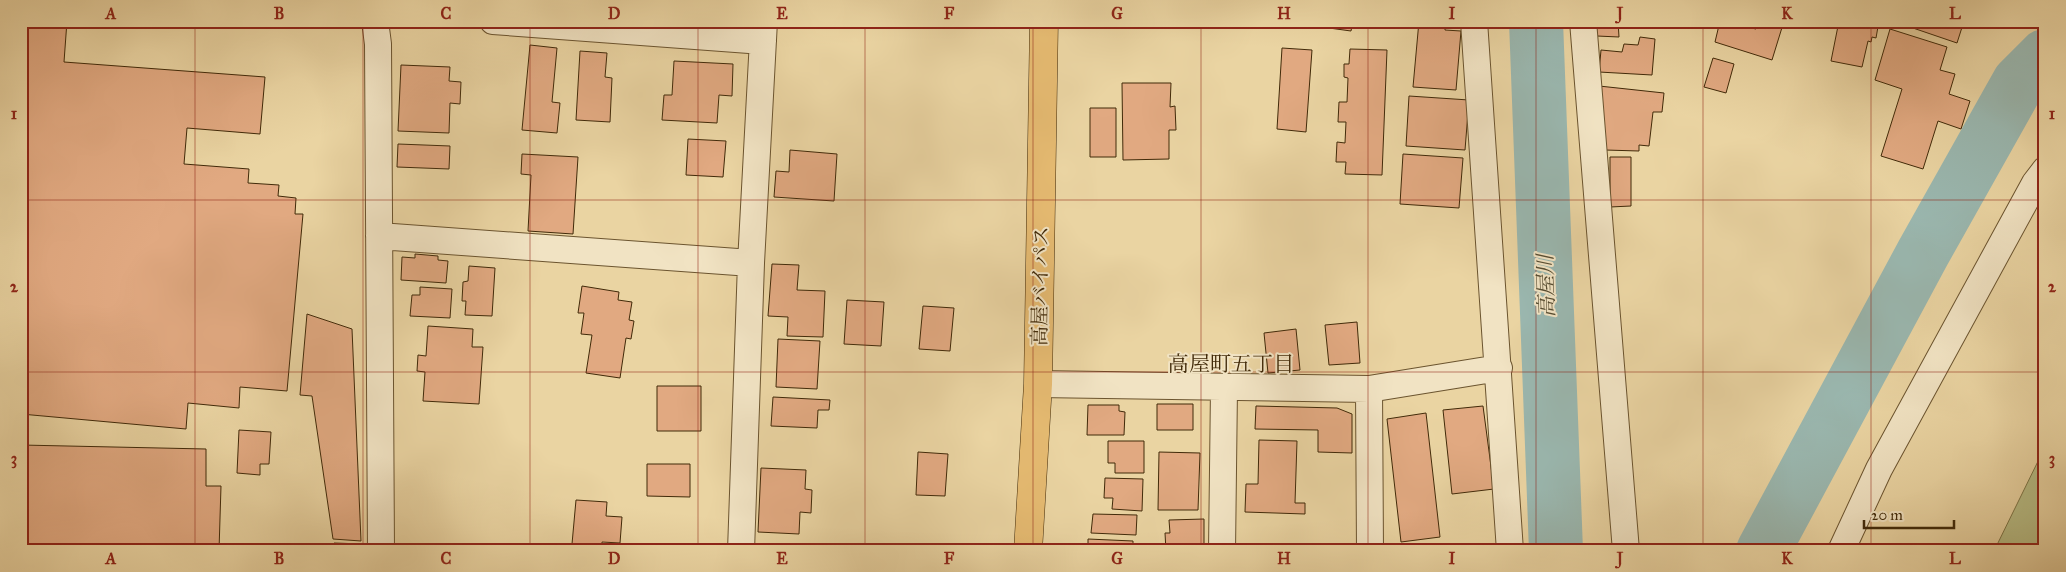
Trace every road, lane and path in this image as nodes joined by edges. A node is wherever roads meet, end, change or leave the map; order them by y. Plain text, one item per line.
1 (375, 21) edge
2 (494, 21) edge
3 (1044, 21) edge
4 (1474, 21) edge
5 (1582, 21) edge
6 (763, 31) edge
7 (2045, 170) edge
8 (378, 236) junction
9 (751, 263) junction
10 (1499, 368) junction
11 (1038, 384) junction
12 (1224, 388) junction
13 (1369, 389) junction
14 (381, 551) edge
15 (741, 551) edge
16 (1028, 551) edge
17 (1222, 551) edge
18 (1370, 551) edge
19 (1510, 551) edge
20 (1626, 551) edge
21 (1841, 551) edge

1 - 8 street
2 - 6 street
3 - 11 highway, 高屋バイパス
4 - 10 street
5 - 20 street
6 - 9 street
7 - 21 street
8 - 9 street
8 - 14 street
9 - 15 street
10 - 13 street
10 - 19 street
11 - 12 street
11 - 16 highway, 高屋バイパス
12 - 13 street
12 - 17 street
13 - 18 street

